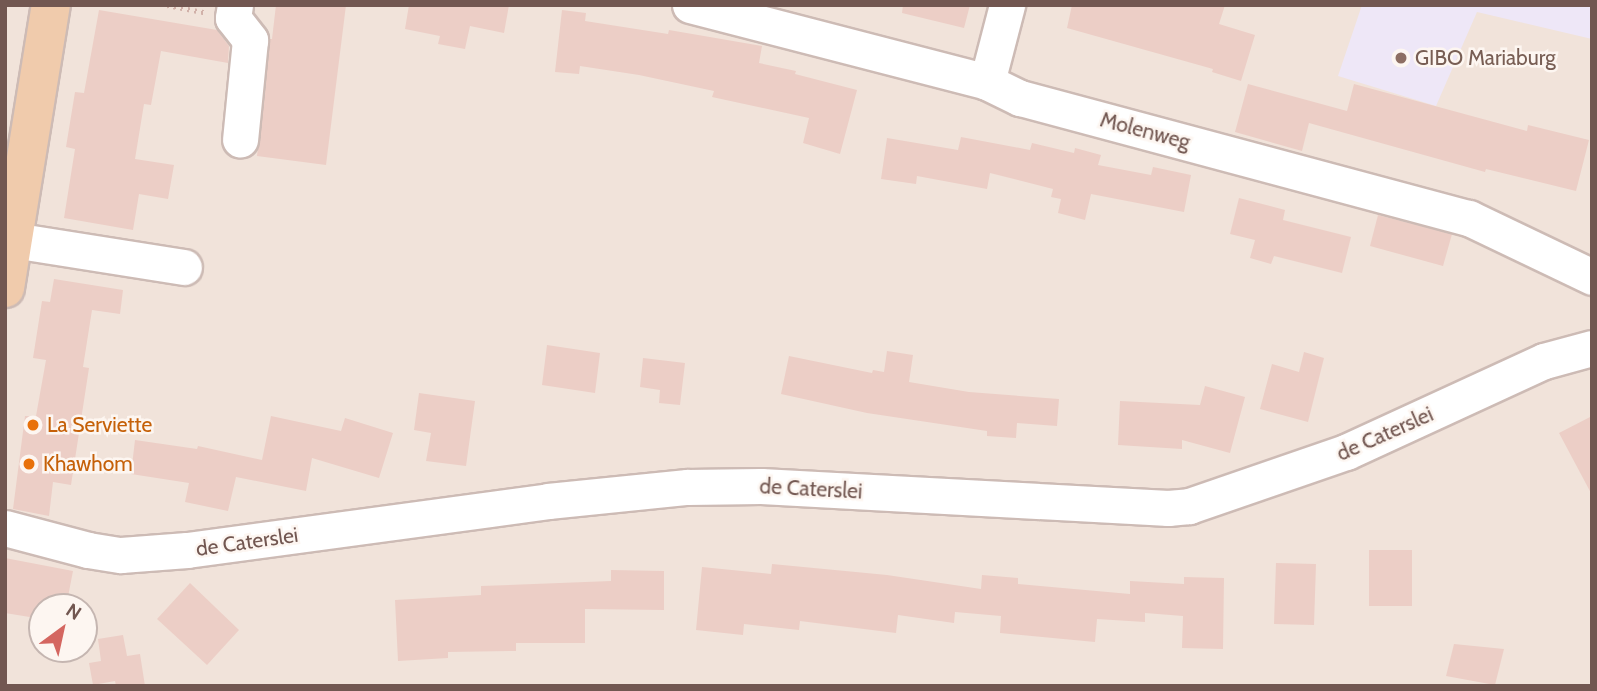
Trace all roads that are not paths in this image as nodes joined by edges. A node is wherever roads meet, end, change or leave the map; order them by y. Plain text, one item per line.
1 (51, 5) edge
2 (690, 5) edge
3 (1007, 5) edge
4 (234, 12) edge
5 (986, 82) junction
6 (240, 140) dead end
7 (13, 240) junction
8 (184, 267) dead end
9 (1592, 277) edge
10 (5, 288) edge
11 (1592, 348) edge
12 (5, 528) edge

1 - 7 main road
2 - 5 street, Molenweg
3 - 5 street
4 - 6 street
5 - 9 street, Molenweg
7 - 8 street
7 - 10 main road
11 - 12 street, de Caterslei

